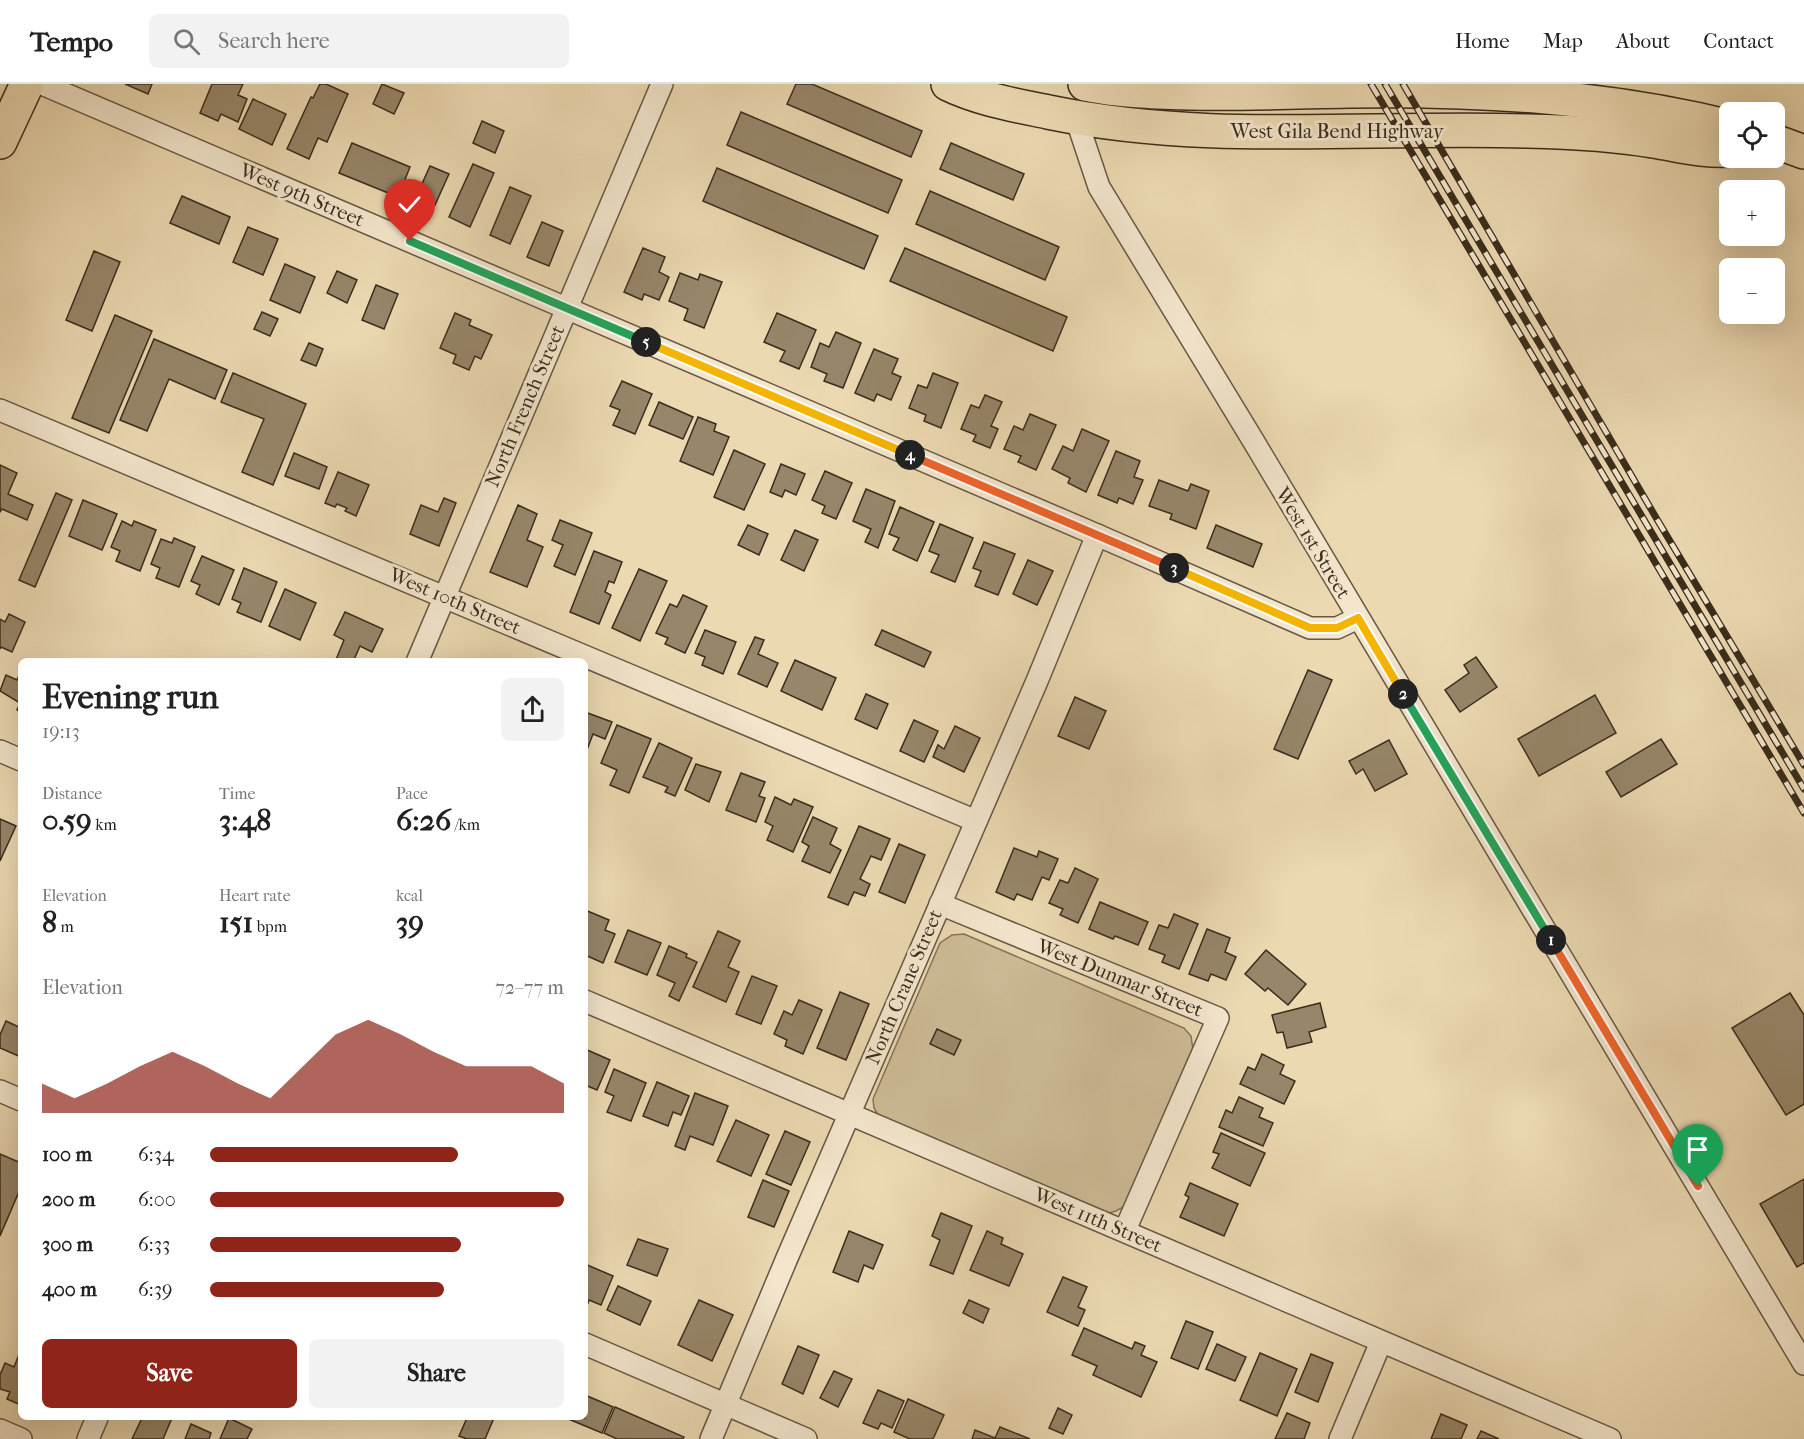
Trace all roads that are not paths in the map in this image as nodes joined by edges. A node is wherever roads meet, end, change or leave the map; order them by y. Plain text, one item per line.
1 (27, 84) edge
2 (42, 84) edge
3 (662, 84) edge
4 (948, 84) edge
5 (1085, 84) edge
6 (1076, 118) junction
7 (1719, 125) edge
8 (3, 129) edge
9 (1785, 145) edge
10 (1719, 151) edge
11 (1785, 153) edge
12 (1804, 153) edge
13 (567, 308) junction
14 (0, 410) edge
15 (1097, 535) junction
16 (445, 597) junction
17 (1358, 618) junction
18 (419, 658) edge
19 (0, 750) edge
20 (18, 759) edge
21 (976, 821) junction
22 (940, 904) junction
23 (588, 1003) edge
24 (0, 1091) edge
25 (18, 1099) edge
26 (849, 1115) junction
27 (1125, 1230) junction
28 (1381, 1342) junction
29 (588, 1345) edge
30 (1804, 1364) edge
31 (726, 1405) junction
32 (96, 1420) edge
33 (0, 1430) edge
34 (21, 1439) edge
35 (88, 1439) edge
36 (711, 1439) edge
37 (806, 1439) edge
38 (1340, 1439) edge
39 (1610, 1439) edge

1 - 8 main road
2 - 13 street, West 9th Street
3 - 13 street, North French Street
4 - 6 main road, West Gila Bend Highway
5 - 7 main road, West Gila Bend Highway
6 - 10 main road, West Gila Bend Highway
6 - 17 street, West 1st Street
9 - 12 main road
11 - 12 main road
13 - 15 street, West 9th Street
13 - 16 street, North French Street
14 - 16 street, West 10th Street
15 - 17 street, West 9th Street
15 - 21 street, North Crane Street
16 - 18 street, North French Street
16 - 21 street, West 10th Street
17 - 30 street, West 1st Street
19 - 20 street
21 - 22 street, North Crane Street
22 - 26 street, North Crane Street
22 - 27 street, West Dunmar Street
23 - 26 street, West 11th Street
24 - 25 street
26 - 27 street, West 11th Street
26 - 31 street, North Crane Street
27 - 28 street, West 11th Street
28 - 38 street
28 - 39 street, West 11th Street
29 - 31 street
31 - 36 street, North Crane Street
31 - 37 street
32 - 35 street
33 - 34 street

